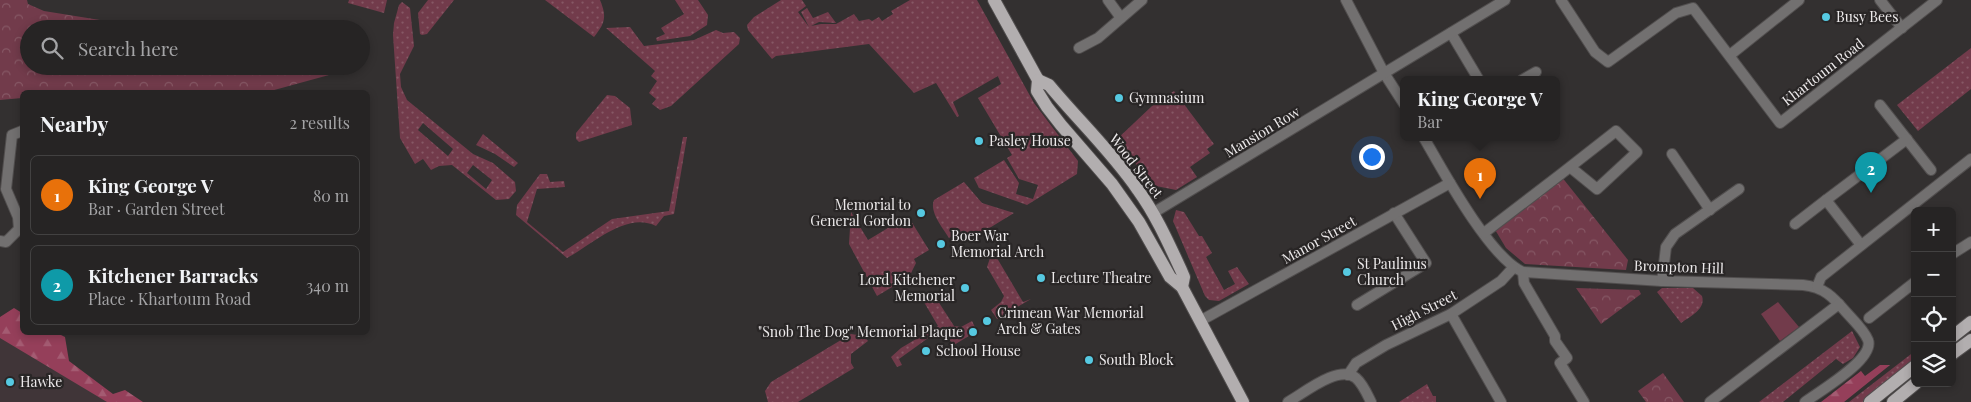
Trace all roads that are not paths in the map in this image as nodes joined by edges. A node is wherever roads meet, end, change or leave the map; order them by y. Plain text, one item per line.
1 (994, 0) edge
2 (1108, 0) edge
3 (1142, 0) edge
4 (1346, 0) edge
5 (1505, 0) edge
6 (1561, 0) edge
7 (1799, 0) edge
8 (1937, 0) edge
9 (1884, 1) edge
10 (1121, 18) junction
11 (1902, 28) junction
12 (1451, 33) junction
13 (1079, 48) dead end
14 (1730, 55) junction
15 (1536, 72) dead end
16 (1384, 73) junction
17 (1477, 76) edge
18 (1529, 76) edge
19 (1038, 80) junction
20 (1400, 98) edge
21 (1880, 105) dead end
22 (20, 132) edge
23 (1906, 139) junction
24 (1426, 141) edge
25 (1672, 154) dead end
26 (1971, 159) edge
27 (1116, 161) junction
28 (1570, 167) junction
29 (1930, 170) dead end
30 (1103, 173) junction
31 (1450, 183) junction
32 (1739, 189) dead end
33 (1826, 200) junction
34 (1915, 207) edge
35 (1710, 210) junction
36 (1911, 210) edge
37 (1153, 213) junction
38 (1394, 213) junction
39 (1138, 222) junction
40 (1796, 224) dead end
41 (1484, 233) junction
42 (0, 241) edge
43 (1971, 242) edge
44 (1861, 245) junction
45 (1955, 252) edge
46 (1518, 270) junction
47 (1662, 280) junction
48 (1911, 285) edge
49 (1817, 287) junction
50 (1182, 288) junction
51 (1839, 304) junction
52 (1357, 305) dead end
53 (1451, 314) junction
54 (1869, 318) dead end
55 (1200, 322) junction
56 (1971, 322) edge
57 (1956, 333) edge
58 (1971, 340) edge
59 (1956, 351) edge
60 (1911, 369) edge
61 (1348, 374) junction
62 (1911, 387) edge
63 (1243, 402) edge
64 (1288, 402) edge
65 (1371, 402) edge
66 (1501, 402) edge
67 (1584, 402) edge
68 (1710, 402) edge
69 (1805, 402) edge
70 (1870, 402) edge
71 (1893, 402) edge

1 - 19 main road, Wood Street
2 - 10 street
3 - 10 street
4 - 16 street
5 - 12 street, Mansion Row
6 - 14 street, Khartoum Road
7 - 14 street
8 - 11 street, Khartoum Road
9 - 11 street
10 - 13 street
11 - 14 street, Khartoum Road
12 - 16 street, Mansion Row
12 - 17 street
15 - 18 street
16 - 20 street
16 - 37 street, Mansion Row
19 - 27 main road, Wood Street
19 - 30 main road, Wood Street
21 - 23 street
22 - 42 street
23 - 29 street
23 - 33 street
24 - 31 street
25 - 35 street
26 - 34 street
27 - 30 main road
27 - 37 main road, Wood Street
28 - 28 street
28 - 41 street
30 - 39 main road, Wood Street
31 - 38 street, Manor Street
31 - 41 street
32 - 35 street
33 - 40 street
33 - 44 street
35 - 47 street
36 - 44 street
37 - 39 main road
37 - 50 main road, Wood Street
38 - 52 street
38 - 55 street, Manor Street
39 - 50 main road, Wood Street
41 - 46 street
43 - 45 street
44 - 49 street
46 - 47 street, Brompton Hill
46 - 53 street, High Street
46 - 67 street
47 - 49 street, Brompton Hill
48 - 54 street
49 - 51 street
50 - 55 main road, Wood Street
51 - 68 street
51 - 69 street
53 - 61 street, High Street
53 - 66 street
55 - 63 main road, Wood Street
56 - 57 main road
58 - 59 main road
60 - 70 main road
61 - 64 street
61 - 65 street
62 - 71 main road

